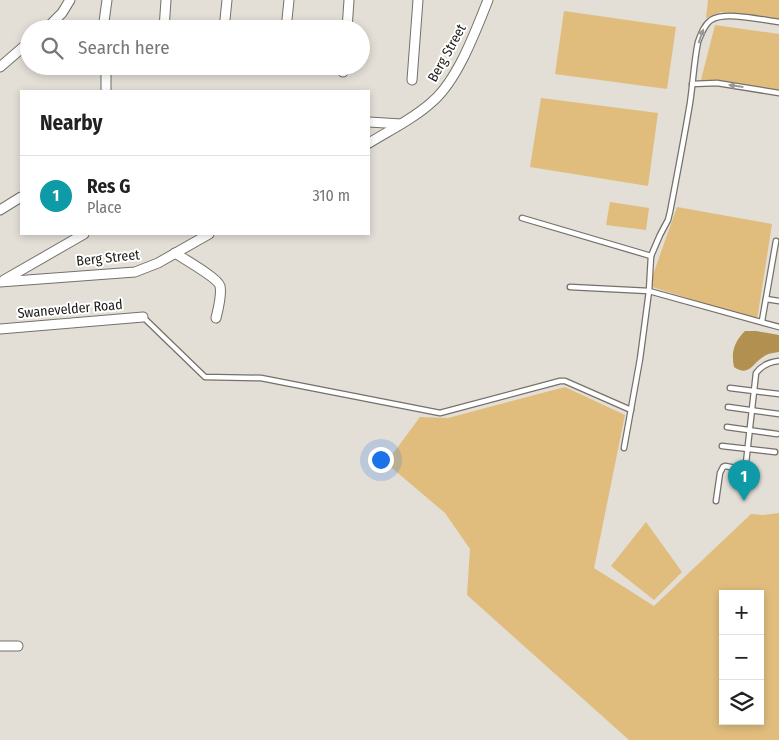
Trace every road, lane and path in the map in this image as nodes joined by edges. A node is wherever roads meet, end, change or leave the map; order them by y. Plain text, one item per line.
1 (70, 0) edge
2 (107, 0) edge
3 (166, 0) edge
4 (227, 0) edge
5 (289, 0) edge
6 (349, 0) edge
7 (418, 0) edge
8 (488, 0) edge
9 (56, 20) edge
10 (104, 20) edge
11 (165, 20) edge
12 (225, 20) edge
13 (287, 20) edge
14 (347, 20) edge
15 (779, 22) edge
16 (20, 49) edge
17 (0, 66) edge
18 (106, 75) edge
19 (412, 80) dead end
20 (692, 84) junction
21 (106, 90) edge
22 (779, 93) edge
23 (370, 122) edge
24 (402, 124) junction
25 (370, 142) edge
26 (20, 198) edge
27 (0, 210) edge
28 (522, 218) dead end
29 (82, 235) edge
30 (207, 235) edge
31 (776, 240) dead end
32 (175, 253) junction
33 (651, 256) junction
34 (1, 282) edge
35 (570, 287) dead end
36 (649, 291) junction
37 (766, 299) junction
38 (779, 301) edge
39 (142, 317) joint
40 (216, 318) dead end
41 (762, 322) junction
42 (779, 326) edge
43 (0, 329) edge
44 (779, 361) edge
45 (730, 388) dead end
46 (754, 391) junction
47 (779, 394) edge
48 (728, 407) dead end
49 (631, 410) junction
50 (752, 411) junction
51 (779, 414) edge
52 (727, 427) dead end
53 (750, 430) junction
54 (777, 434) dead end
55 (722, 446) dead end
56 (624, 448) dead end
57 (748, 449) junction
58 (775, 452) dead end
59 (716, 500) dead end
60 (0, 646) edge
61 (18, 646) dead end

1 - 9 street
2 - 10 street
3 - 11 street
4 - 12 street
5 - 13 street
6 - 14 street
7 - 19 street
8 - 24 street, Berg Street
20 -> 15 lane
16 - 17 street
18 - 21 street
22 -> 20 lane
20 - 33 lane
23 - 24 street
24 - 25 street, Berg Street
26 - 27 street
28 - 33 lane
29 - 34 street
30 - 32 street, Berg Street
31 - 37 lane
32 - 34 street, Berg Street
32 - 40 street
33 - 36 lane
35 - 36 lane
36 - 41 lane
36 - 49 lane
37 - 38 lane
37 - 41 lane
39 - 43 street, Swanevelder Road
39 - 49 lane
41 - 42 lane
44 - 46 lane
45 - 46 lane
46 - 47 lane
46 - 50 lane
48 - 50 lane
49 - 56 lane
50 - 51 lane
50 - 53 lane
52 - 53 lane
53 - 54 lane
53 - 57 lane
55 - 57 lane
57 - 58 lane
57 - 59 lane
60 - 61 street

